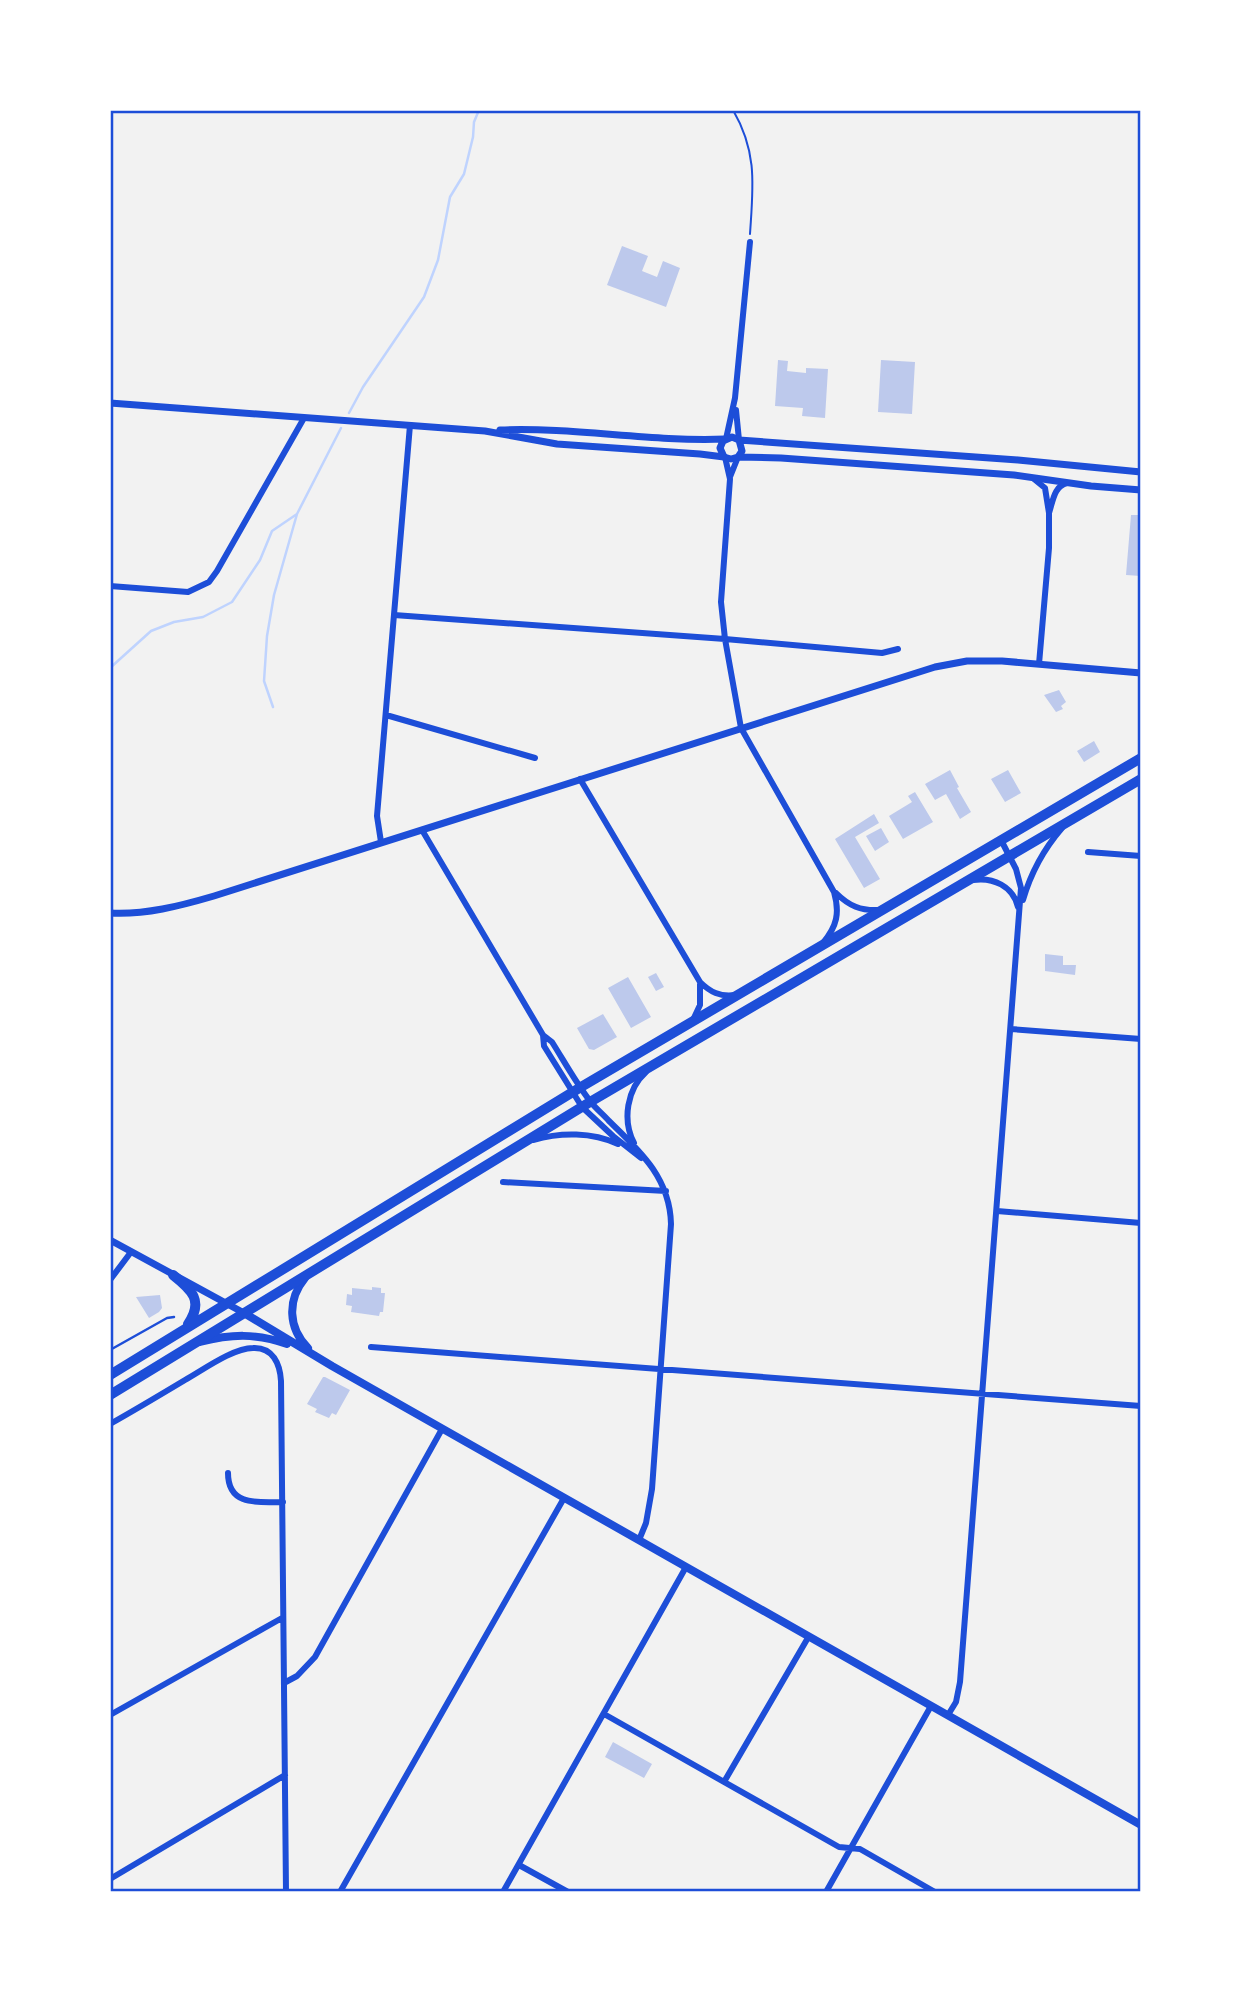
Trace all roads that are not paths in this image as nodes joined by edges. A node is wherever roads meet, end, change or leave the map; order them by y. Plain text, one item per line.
1 (750, 242) road end
2 (735, 398) junction
3 (110, 403) edge
4 (304, 418) junction
5 (410, 425) junction
6 (555, 429) junction
7 (485, 431) junction
8 (726, 439) junction
9 (739, 440) junction
10 (553, 443) junction
11 (725, 457) junction
12 (738, 457) junction
13 (1026, 461) junction
14 (1079, 467) junction
15 (1141, 472) edge
16 (1023, 476) junction
17 (1032, 478) junction
18 (730, 479) junction
19 (1073, 484) junction
20 (1141, 490) edge
21 (1049, 513) junction
22 (110, 586) edge
23 (394, 615) junction
24 (725, 639) junction
25 (898, 649) dead end
26 (1038, 664) junction
27 (1141, 672) edge
28 (386, 715) junction
29 (741, 728) junction
30 (535, 758) dead end
31 (1141, 758) edge
32 (580, 779) junction
33 (1141, 779) edge
34 (1069, 821) junction
35 (422, 830) junction
36 (1001, 841) junction
37 (381, 842) junction
38 (1088, 852) dead end
39 (1010, 856) junction
40 (1141, 856) edge
41 (963, 883) junction
42 (834, 892) junction
43 (882, 910) junction
44 (1019, 912) junction
45 (110, 913) edge
46 (819, 947) junction
47 (700, 982) junction
48 (739, 993) junction
49 (691, 1021) junction
50 (1011, 1029) junction
51 (543, 1035) junction
52 (1141, 1039) edge
53 (655, 1064) junction
54 (576, 1090) junction
55 (586, 1105) junction
56 (523, 1143) junction
57 (637, 1153) junction
58 (503, 1182) dead end
59 (666, 1191) junction
60 (997, 1212) junction
61 (1141, 1223) edge
62 (110, 1240) edge
63 (131, 1252) junction
64 (312, 1271) junction
65 (173, 1275) junction
66 (110, 1280) edge
67 (226, 1303) junction
68 (244, 1313) junction
69 (174, 1317) dead end
70 (183, 1330) junction
71 (195, 1343) junction
72 (371, 1347) dead end
73 (110, 1350) edge
74 (306, 1351) junction
75 (332, 1366) junction
76 (660, 1369) junction
77 (111, 1374) edge
78 (983, 1394) junction
79 (110, 1395) edge
80 (1141, 1406) edge
81 (110, 1424) edge
82 (442, 1429) junction
83 (228, 1473) dead end
84 (564, 1498) junction
85 (283, 1502) junction
86 (639, 1540) junction
87 (686, 1567) junction
88 (282, 1618) junction
89 (809, 1636) junction
90 (284, 1683) junction
91 (931, 1706) junction
92 (111, 1713) edge
93 (604, 1714) junction
94 (948, 1715) junction
95 (285, 1775) junction
96 (724, 1782) junction
97 (1141, 1825) edge
98 (851, 1848) junction
99 (519, 1865) junction
100 (110, 1867) edge
101 (113, 1877) edge
102 (286, 1892) edge
103 (340, 1892) edge
104 (503, 1892) edge
105 (568, 1892) edge
106 (826, 1892) edge
107 (935, 1892) edge

1 - 2 street
2 - 8 street
2 - 9 street
3 - 4 street
4 - 5 street
4 - 22 street
5 - 7 street
5 - 23 street
6 - 7 street
6 - 8 street
6 - 10 street
7 - 10 street
8 - 9 street
8 - 11 street
9 - 12 street
9 - 13 street
10 - 11 street
11 - 12 street
11 - 18 street
12 - 16 street
12 - 18 street
13 - 14 street
13 - 16 street
14 - 15 street
14 - 19 street
16 - 17 street
17 - 19 street
17 - 21 street
18 - 24 street
19 - 20 street
19 - 21 street
21 - 26 street
23 - 24 street
23 - 28 street
24 - 25 street
24 - 29 street
26 - 27 street
26 - 29 street
28 - 30 street
28 - 37 street
29 - 32 street
29 - 42 street
31 - 36 highway
32 - 35 street
32 - 47 street
33 - 34 highway
34 - 39 highway
34 - 44 street
35 - 37 street
35 - 51 street
36 - 39 street
36 - 43 highway
37 - 45 street
38 - 40 street
39 - 41 highway
39 - 44 street
41 - 44 street
41 - 53 highway
42 - 43 street
42 - 46 street
43 - 46 highway
44 - 50 street
46 - 48 highway
47 - 48 street
47 - 49 street
48 - 49 highway
49 - 54 highway
50 - 52 street
50 - 60 street
51 - 54 street
51 - 54 street
53 - 55 highway
53 - 57 street
54 - 55 street
54 - 55 street
54 - 67 highway
55 - 56 highway
55 - 57 street
56 - 57 street
56 - 64 highway
57 - 59 street
58 - 59 street
59 - 76 street
60 - 61 street
60 - 78 street
62 - 63 street
63 - 65 street
63 - 66 street
64 - 68 highway
64 - 75 main road
65 - 67 street
65 - 70 highway
67 - 68 street
67 - 70 highway
68 - 71 highway
68 - 74 main road
69 - 73 lane
70 - 77 highway
71 - 74 main road
71 - 79 highway
72 - 76 street
74 - 75 main road
75 - 82 main road
76 - 78 street
76 - 86 street
78 - 80 street
78 - 94 street
81 - 85 street
82 - 84 main road
82 - 90 street
83 - 85 street
84 - 86 main road
84 - 103 street
85 - 88 street
86 - 87 main road
87 - 89 main road
87 - 93 street
88 - 90 street
88 - 92 street
89 - 91 main road
89 - 96 street
90 - 95 street
91 - 94 main road
91 - 98 street
93 - 96 street
93 - 99 street
94 - 97 main road
95 - 101 street
95 - 102 street
96 - 98 street
98 - 106 street
98 - 107 street
99 - 104 street
99 - 105 street
100 - 101 street

